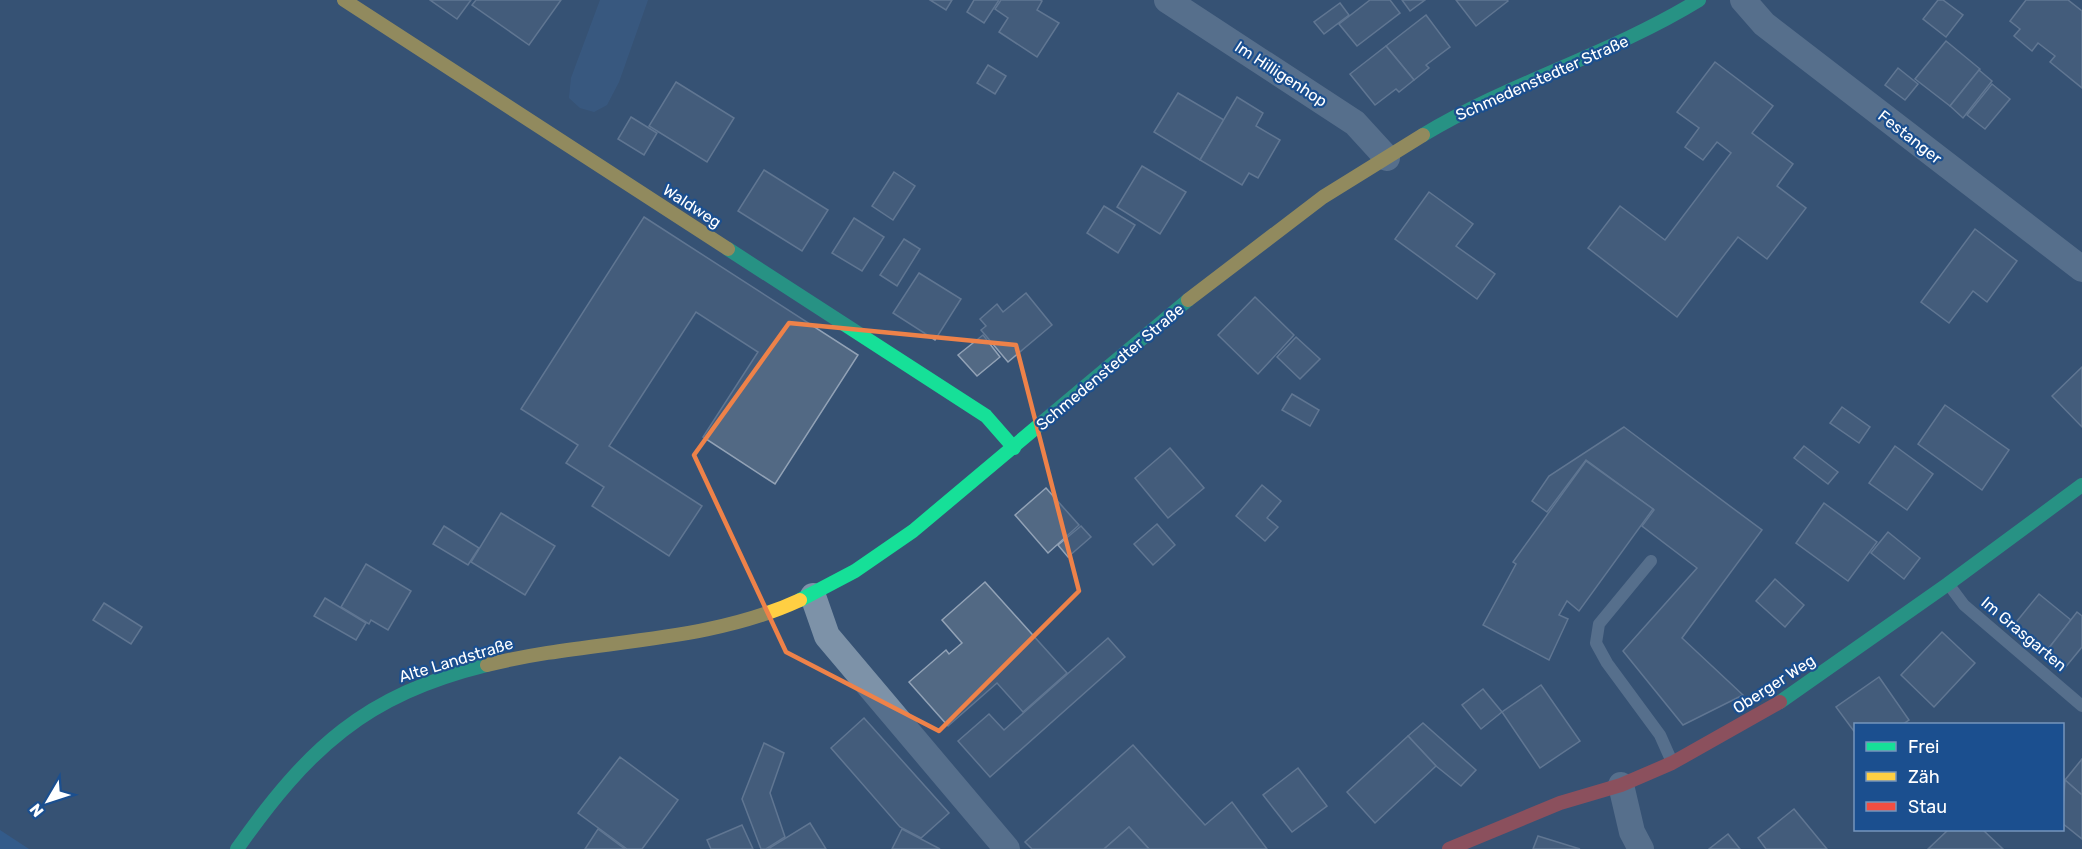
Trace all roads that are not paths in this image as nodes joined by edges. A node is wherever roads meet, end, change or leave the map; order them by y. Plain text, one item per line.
1 (344, 0) edge
2 (1167, 0) edge
3 (1699, 0) edge
4 (1743, 0) edge
5 (1387, 158) junction
6 (2082, 269) edge
7 (1014, 448) junction
8 (2082, 485) edge
9 (1651, 561) dead end
10 (1948, 584) junction
11 (813, 596) junction
12 (2082, 706) edge
13 (1672, 763) junction
14 (1621, 785) junction
15 (237, 849) edge
16 (1007, 849) edge
17 (1449, 849) edge
18 (1641, 849) edge

1 - 7 main road, Waldweg
2 - 5 street, Im Hilligenhop
3 - 5 main road, Schmedenstedter Straße
4 - 6 street, Festanger
5 - 7 main road, Schmedenstedter Straße
7 - 11 main road, Schmedenstedter Straße
8 - 10 main road, Oberger Weg
9 - 13 lane
10 - 12 lane, Im Grasgarten
10 - 13 main road, Oberger Weg
11 - 15 main road, Alte Landstraße
11 - 16 street
13 - 14 main road, Oberger Weg
14 - 17 main road, Oberger Weg
14 - 18 street

